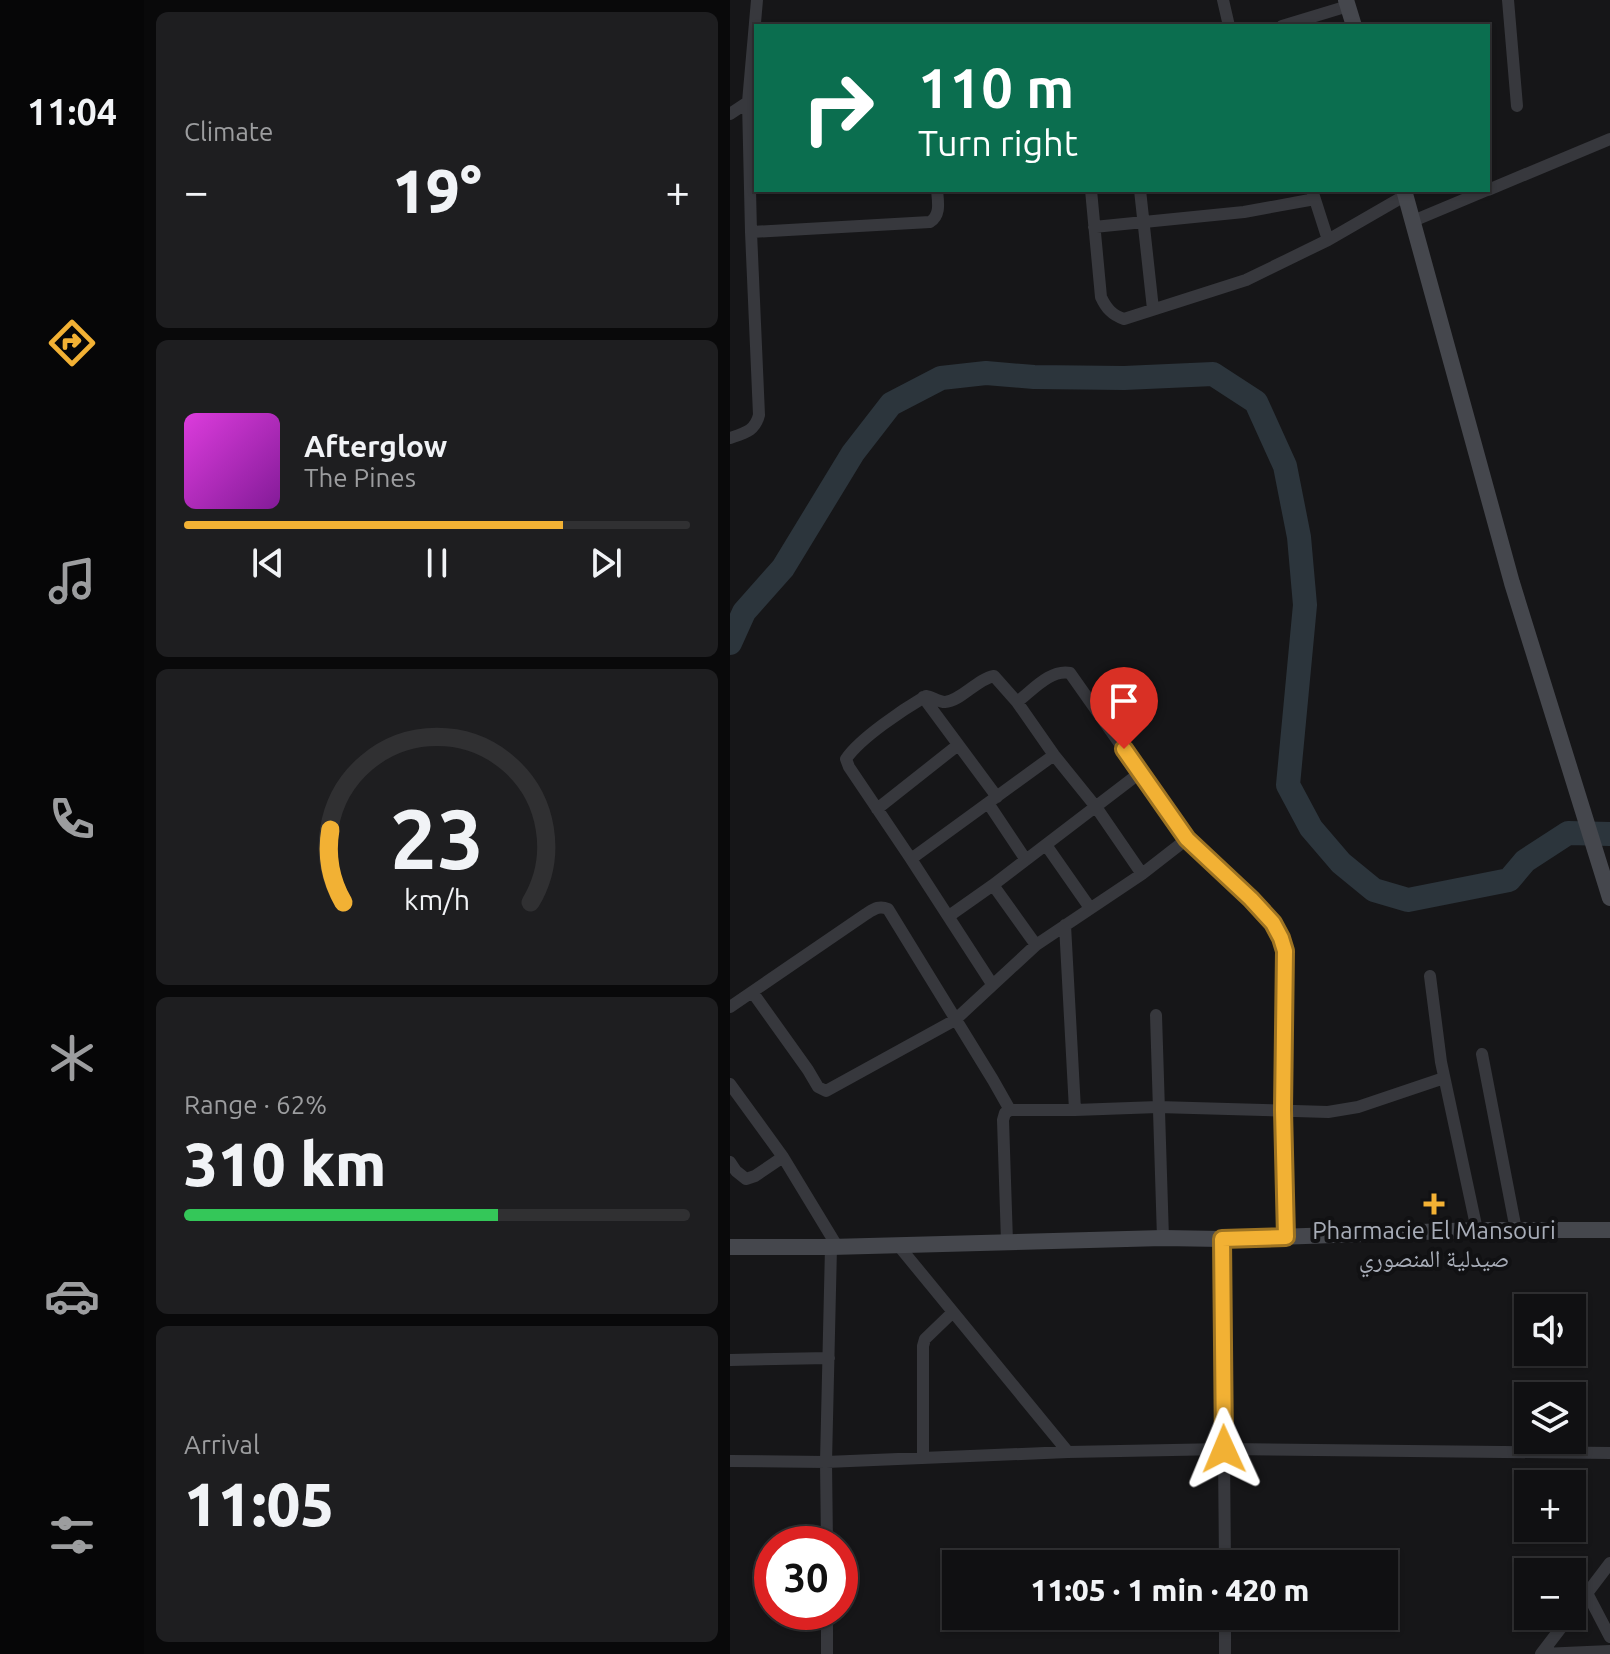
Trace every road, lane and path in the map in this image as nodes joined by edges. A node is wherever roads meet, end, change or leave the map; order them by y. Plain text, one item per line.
1 (757, 0) edge
2 (1223, 0) edge
3 (1508, 0) edge
4 (1347, 3) edge
5 (756, 24) edge
6 (1229, 24) edge
7 (1288, 24) edge
8 (1353, 24) edge
9 (754, 74) edge
10 (748, 102) junction
11 (1517, 106) dead end
12 (730, 114) edge
13 (1610, 139) edge
14 (1490, 189) edge
15 (937, 192) edge
16 (1091, 192) edge
17 (1140, 192) edge
18 (1405, 192) edge
19 (1483, 192) edge
20 (1313, 195) edge
21 (1413, 221) junction
22 (1143, 223) junction
23 (1094, 227) junction
24 (751, 232) junction
25 (1328, 240) junction
26 (1153, 309) junction
27 (730, 438) edge
28 (923, 697) junction
29 (1017, 702) junction
30 (958, 745) junction
31 (1054, 755) junction
32 (1141, 772) junction
33 (992, 800) junction
34 (1096, 807) junction
35 (877, 809) junction
36 (1187, 839) junction
37 (1046, 845) junction
38 (911, 859) junction
39 (1026, 860) junction
40 (1142, 874) junction
41 (993, 885) junction
42 (1610, 898) edge
43 (1090, 908) junction
44 (949, 916) junction
45 (1065, 925) junction
46 (1036, 945) junction
47 (1430, 976) dead end
48 (992, 984) junction
49 (753, 993) junction
50 (730, 1007) edge
51 (1156, 1015) dead end
52 (955, 1020) junction
53 (1482, 1054) dead end
54 (1444, 1078) junction
55 (730, 1084) edge
56 (1158, 1107) junction
57 (1010, 1110) junction
58 (1075, 1110) junction
59 (1283, 1110) junction
60 (783, 1157) junction
61 (730, 1162) edge
62 (1477, 1230) junction
63 (1516, 1230) junction
64 (1610, 1230) edge
65 (1286, 1237) junction
66 (1163, 1238) junction
67 (1222, 1239) junction
68 (1007, 1242) junction
69 (898, 1245) junction
70 (834, 1246) junction
71 (730, 1247) edge
72 (953, 1312) junction
73 (829, 1358) junction
74 (730, 1360) edge
75 (1224, 1449) junction
76 (1068, 1452) junction
77 (1610, 1453) edge
78 (923, 1458) junction
79 (730, 1461) edge
80 (826, 1462) junction
81 (827, 1526) edge
82 (1225, 1550) edge
83 (1610, 1563) edge
84 (1587, 1593) joint
85 (827, 1630) edge
86 (1225, 1630) edge
87 (1559, 1630) edge
88 (1610, 1637) edge
89 (1610, 1651) edge
90 (827, 1654) edge
91 (1225, 1654) edge
92 (1541, 1654) edge

1 - 5 street
2 - 6 street
3 - 11 street
4 - 7 street
4 - 8 main road
9 - 10 street
10 - 12 street
10 - 24 street
13 - 14 street
15 - 24 street
16 - 23 street
17 - 22 street
18 - 21 main road
18 - 25 street
19 - 21 street
20 - 22 street
20 - 25 street
21 - 42 main road
22 - 23 street
22 - 26 street
23 - 26 street
24 - 27 street
25 - 26 street
28 - 29 street
28 - 30 street
28 - 35 street
29 - 31 street
29 - 32 street
30 - 33 street
30 - 35 street
31 - 33 street
31 - 34 street
32 - 34 street
32 - 36 street
33 - 38 street
33 - 39 street
34 - 37 street
34 - 40 street
35 - 38 street
36 - 40 street
36 - 59 street
37 - 39 street
37 - 43 street
38 - 44 street
39 - 41 street
40 - 43 street
41 - 44 street
41 - 46 street
43 - 45 street
44 - 48 street
45 - 46 street
45 - 58 street
46 - 48 street
47 - 54 street
48 - 52 street
49 - 50 street
49 - 52 street
49 - 52 street
51 - 56 street
52 - 57 street
53 - 63 street
54 - 59 street
54 - 62 street
55 - 60 street
56 - 58 street
56 - 59 street
56 - 66 street
57 - 58 street
57 - 68 street
59 - 65 street
60 - 61 street
60 - 70 street
62 - 63 main road
62 - 65 main road
63 - 64 main road
65 - 67 main road
66 - 67 main road
66 - 68 main road
67 - 75 street
68 - 69 main road
69 - 70 main road
69 - 72 street
70 - 71 main road
70 - 73 street
72 - 76 street
72 - 78 street
73 - 74 street
73 - 80 street
75 - 76 street
75 - 77 street
75 - 82 street
76 - 78 street
78 - 80 street
79 - 80 street
80 - 81 street
83 - 84 street
84 - 88 street
85 - 90 street
86 - 91 street
87 - 92 street
89 - 92 street

